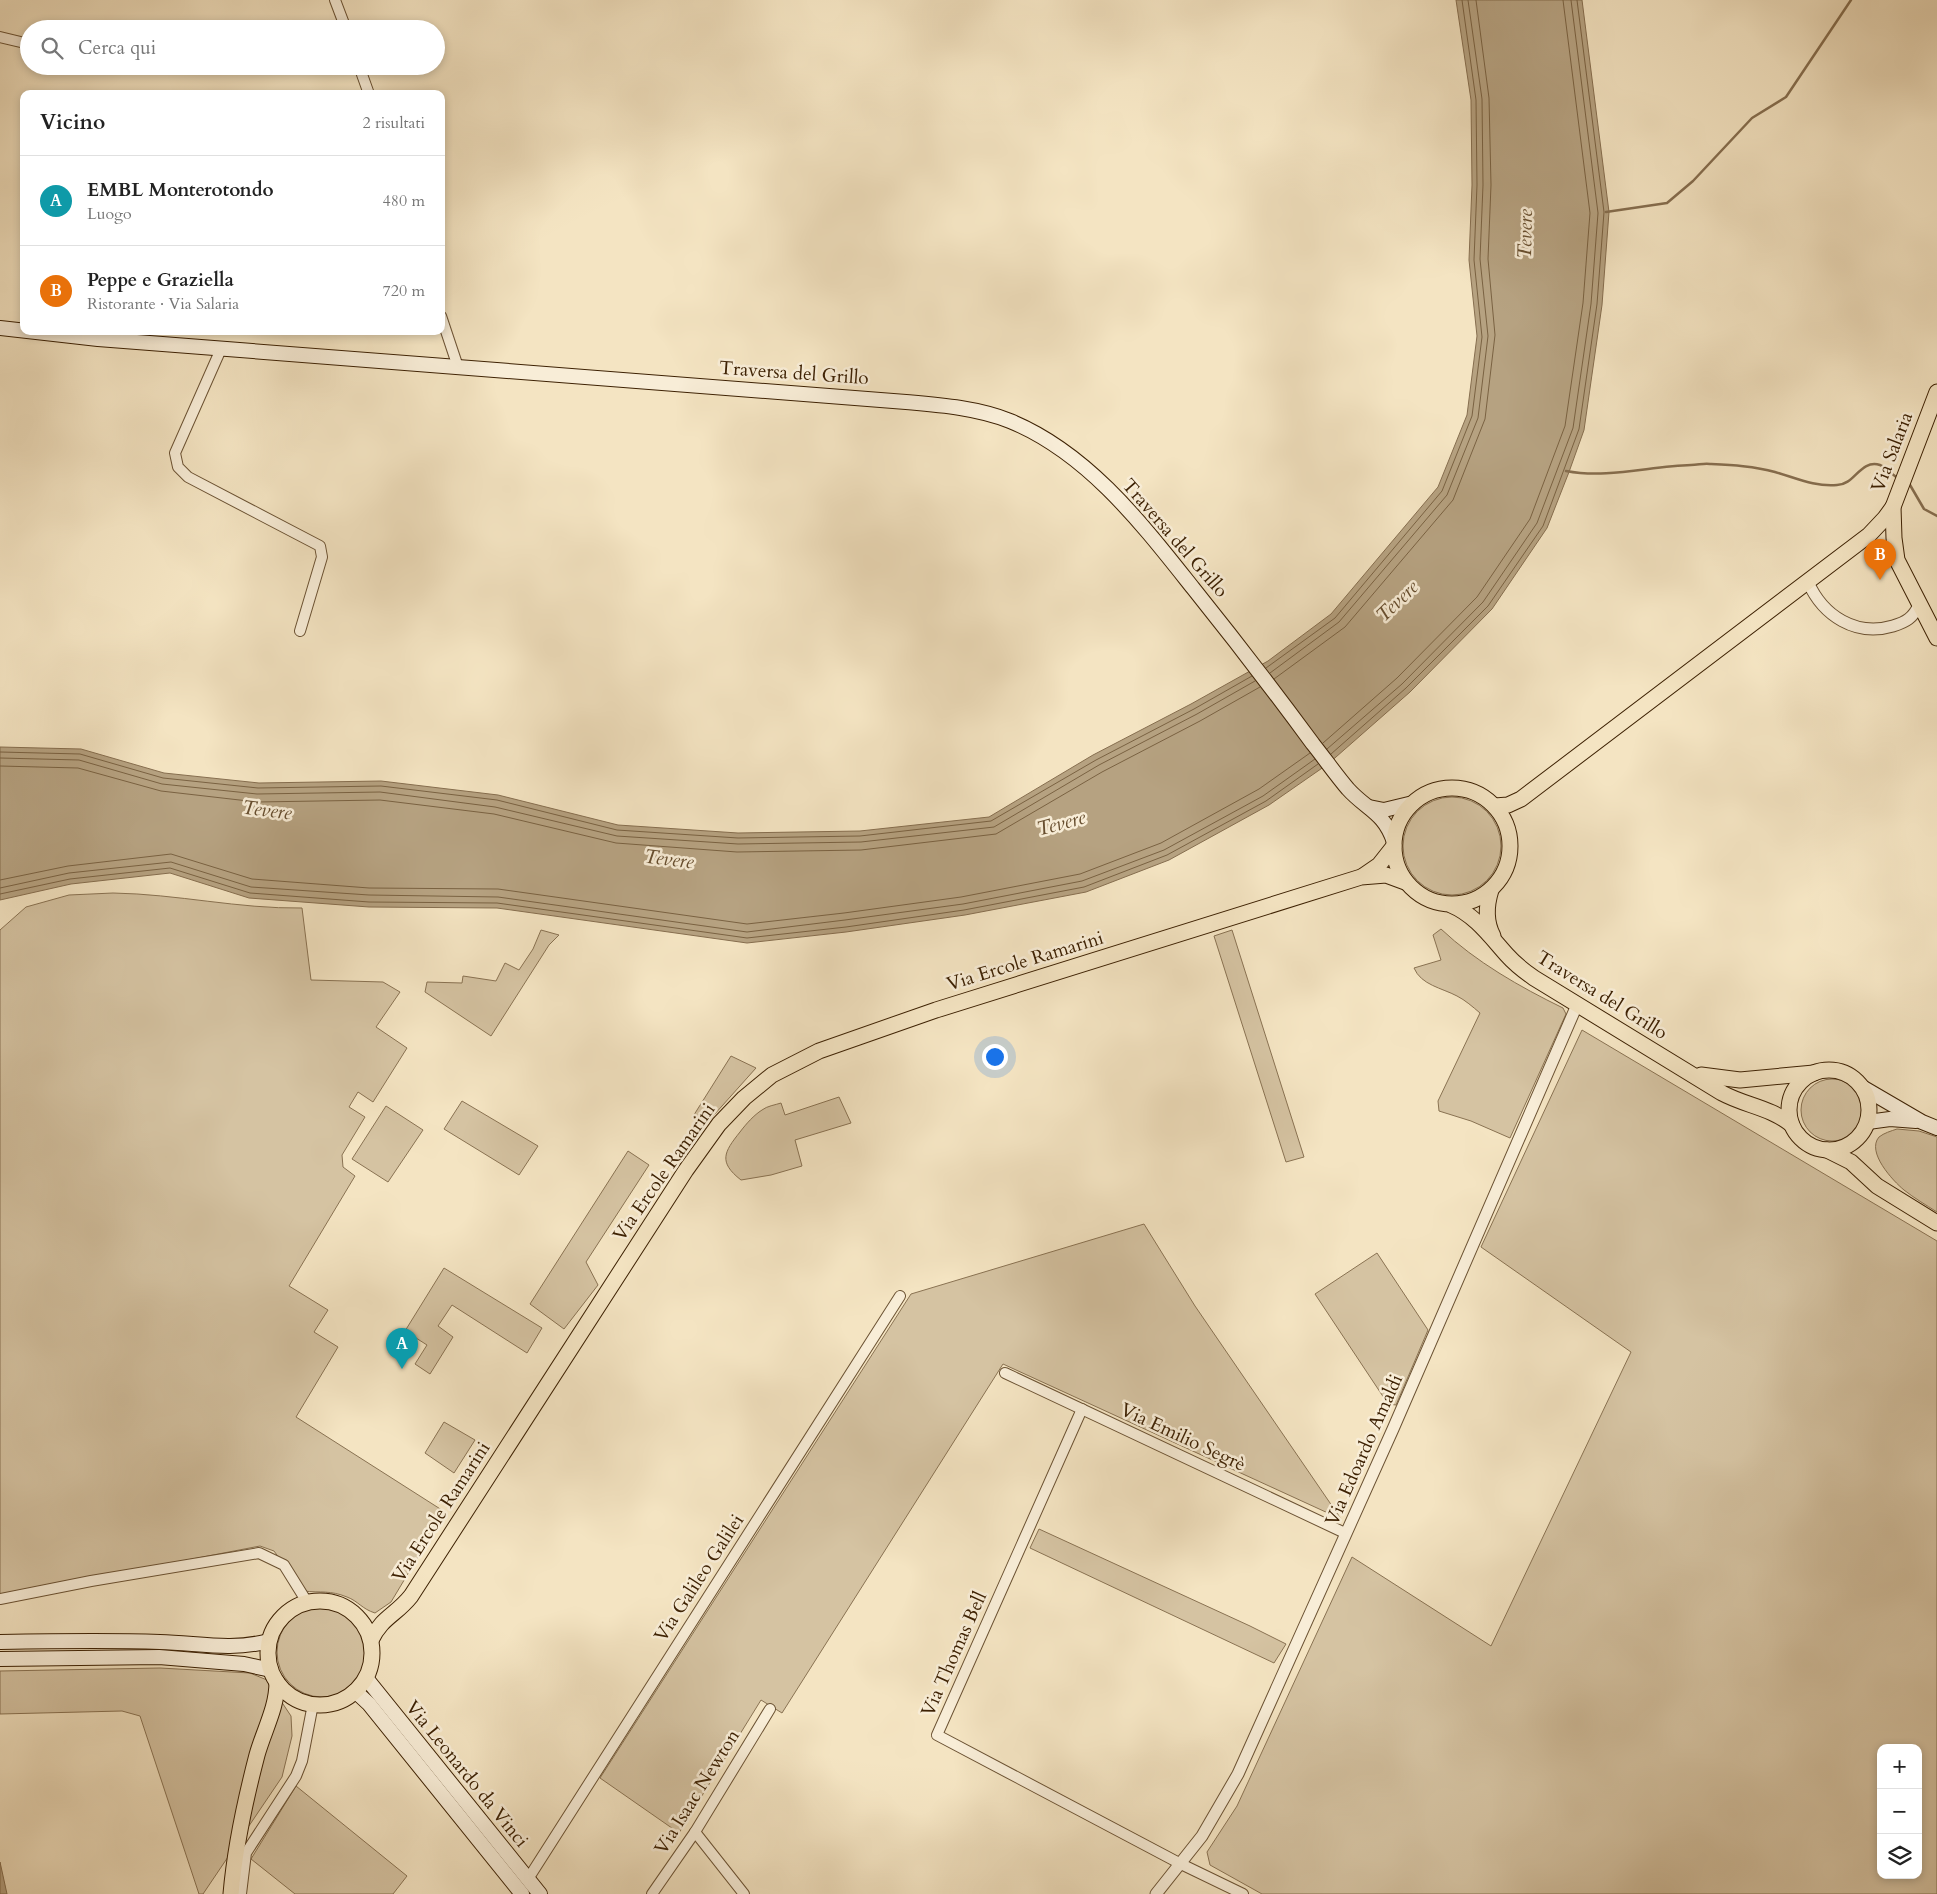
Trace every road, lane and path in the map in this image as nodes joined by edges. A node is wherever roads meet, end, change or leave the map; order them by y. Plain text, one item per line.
1 (335, 0) edge
2 (343, 20) edge
3 (0, 37) edge
4 (20, 42) edge
5 (362, 75) edge
6 (368, 90) edge
7 (0, 328) edge
8 (445, 328) edge
9 (20, 330) edge
10 (62, 335) edge
11 (221, 349) junction
12 (458, 367) junction
13 (1937, 392) edge
14 (1894, 503) junction
15 (1862, 540) junction
16 (1897, 560) junction
17 (1808, 582) junction
18 (1919, 605) junction
19 (300, 631) dead end
20 (1937, 638) edge
21 (1413, 803) junction
22 (1368, 806) junction
23 (1494, 806) junction
24 (1394, 844) junction
25 (1361, 876) junction
26 (1405, 882) junction
27 (1491, 890) junction
28 (1451, 905) junction
29 (1498, 943) junction
30 (1577, 1005) junction
31 (1814, 1073) junction
32 (1692, 1074) junction
33 (1862, 1087) junction
34 (1868, 1122) junction
35 (1922, 1122) junction
36 (1792, 1125) junction
37 (1937, 1128) edge
38 (1860, 1137) junction
39 (1827, 1150) junction
40 (1877, 1186) junction
41 (1937, 1223) edge
42 (900, 1296) dead end
43 (1005, 1373) dead end
44 (1082, 1409) junction
45 (1345, 1533) junction
46 (0, 1599) edge
47 (307, 1602) junction
48 (358, 1617) junction
49 (386, 1618) junction
50 (371, 1640) junction
51 (269, 1641) junction
52 (0, 1642) edge
53 (0, 1659) edge
54 (274, 1676) junction
55 (366, 1678) junction
56 (355, 1690) junction
57 (298, 1699) junction
58 (312, 1704) junction
59 (770, 1709) dead end
60 (268, 1725) junction
61 (695, 1832) junction
62 (1181, 1864) junction
63 (528, 1879) junction
64 (231, 1894) edge
65 (241, 1894) edge
66 (522, 1894) edge
67 (540, 1894) edge
68 (652, 1894) edge
69 (744, 1894) edge
70 (1156, 1894) edge
71 (1243, 1894) edge

1 - 2 street
3 - 4 street
5 - 6 street
7 - 9 main road, Traversa del Grillo
8 - 12 street
10 - 11 main road, Traversa del Grillo
11 - 12 main road, Traversa del Grillo
11 - 19 street
12 - 22 main road, Traversa del Grillo
13 - 14 main road, Via Salaria
14 - 15 main road
14 - 16 main road, Via Salaria
15 - 16 main road
15 - 17 main road
16 - 18 main road, Via Salaria
17 - 18 street
17 - 23 main road
18 - 20 main road, Via Salaria
21 - 22 main road
21 - 23 main road, Traversa del Grillo
21 - 24 main road, Traversa del Grillo
22 - 24 main road, Traversa del Grillo
23 - 27 main road, Traversa del Grillo
24 - 25 main road, Via Ercole Ramarini
24 - 26 main road, Traversa del Grillo
25 - 26 main road, Via Ercole Ramarini
25 - 49 main road, Via Ercole Ramarini
26 - 28 main road, Traversa del Grillo
27 - 28 main road, Traversa del Grillo
27 - 29 main road
28 - 29 main road, Traversa del Grillo
29 - 30 main road, Traversa del Grillo
30 - 32 main road, Traversa del Grillo
30 - 45 street, Via Edoardo Amaldi
31 - 32 main road, Traversa del Grillo
31 - 33 main road
31 - 36 main road
32 - 36 main road, Traversa del Grillo
33 - 34 main road
33 - 35 main road
34 - 35 main road
34 - 38 main road
35 - 37 main road
36 - 39 main road
38 - 39 main road
38 - 40 main road
39 - 40 main road
40 - 41 main road
42 - 63 street, Via Galileo Galilei
43 - 44 street, Via Emilio Segrè
44 - 45 street, Via Emilio Segrè
44 - 62 street, Via Thomas Bell
45 - 62 street, Via Edoardo Amaldi
46 - 47 street
47 - 48 main road
47 - 51 main road
48 - 49 main road
48 - 50 main road
49 - 50 main road, Via Ercole Ramarini
50 - 55 main road
51 - 52 main road
51 - 54 main road
53 - 54 main road
54 - 57 main road
54 - 60 main road
55 - 56 main road
55 - 63 main road, Via Leonardo da Vinci
56 - 58 main road
56 - 66 main road, Via Leonardo da Vinci
57 - 58 main road
57 - 60 main road
58 - 65 street
59 - 61 street, Via Isaac Newton
60 - 64 main road
61 - 68 street, Via Isaac Newton
61 - 69 street
62 - 70 street, Via Edoardo Amaldi
62 - 71 street, Via Thomas Bell
63 - 67 main road, Via Leonardo da Vinci

